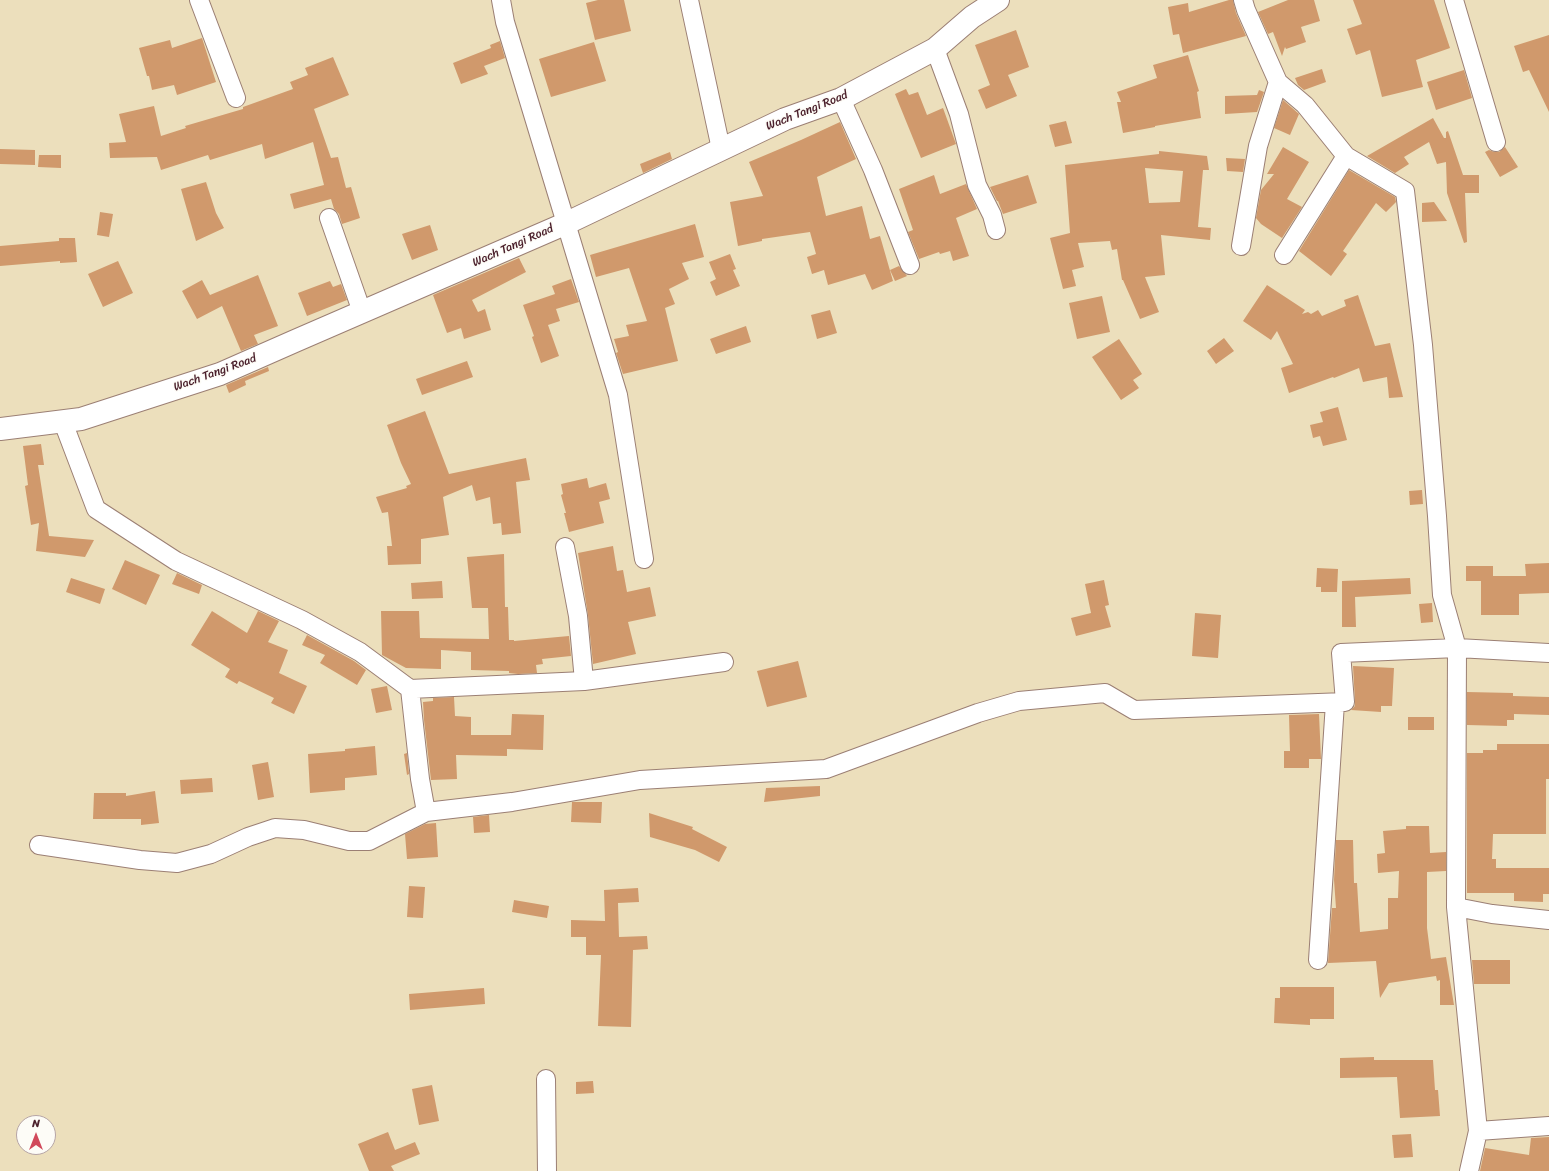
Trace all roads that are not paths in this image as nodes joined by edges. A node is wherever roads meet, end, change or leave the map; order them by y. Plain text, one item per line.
1 (199, 0) edge
2 (502, 0) edge
3 (689, 0) edge
4 (998, 0) edge
5 (1243, 0) edge
6 (1454, 0) edge
7 (935, 49) junction
8 (1278, 82) junction
9 (236, 98) dead end
10 (841, 99) junction
11 (1496, 142) dead end
12 (721, 149) junction
13 (1346, 156) junction
14 (329, 218) dead end
15 (567, 223) junction
16 (996, 230) dead end
17 (1241, 246) dead end
18 (1284, 255) dead end
19 (910, 265) dead end
20 (362, 312) junction
21 (64, 422) junction
22 (0, 430) edge
23 (565, 547) dead end
24 (644, 559) dead end
25 (1457, 648) junction
26 (1549, 653) edge
27 (724, 662) dead end
28 (584, 681) junction
29 (410, 689) junction
30 (1334, 703) junction
31 (426, 812) junction
32 (39, 845) dead end
33 (1456, 907) junction
34 (1549, 920) edge
35 (1318, 960) dead end
36 (546, 1079) dead end
37 (1549, 1126) edge
38 (1478, 1131) junction
39 (547, 1171) edge
40 (1469, 1171) edge

1 - 9 street
2 - 15 street
3 - 12 street
4 - 7 main road, Wach Tangi Road
5 - 8 street
6 - 11 street
7 - 10 main road, Wach Tangi Road
7 - 16 street
8 - 13 street
8 - 17 street
10 - 12 main road, Wach Tangi Road
10 - 19 street
12 - 15 main road, Wach Tangi Road
13 - 18 street
13 - 25 street
14 - 20 street
15 - 20 main road, Wach Tangi Road
15 - 24 street
20 - 21 main road, Wach Tangi Road
21 - 22 main road, Wach Tangi Road
21 - 29 street
23 - 28 street
25 - 26 street
25 - 30 street
25 - 33 street
27 - 28 street
28 - 29 street
29 - 31 street
30 - 31 street
30 - 35 street
31 - 32 street
33 - 34 street
33 - 38 street
36 - 39 street
37 - 38 street
38 - 40 street

